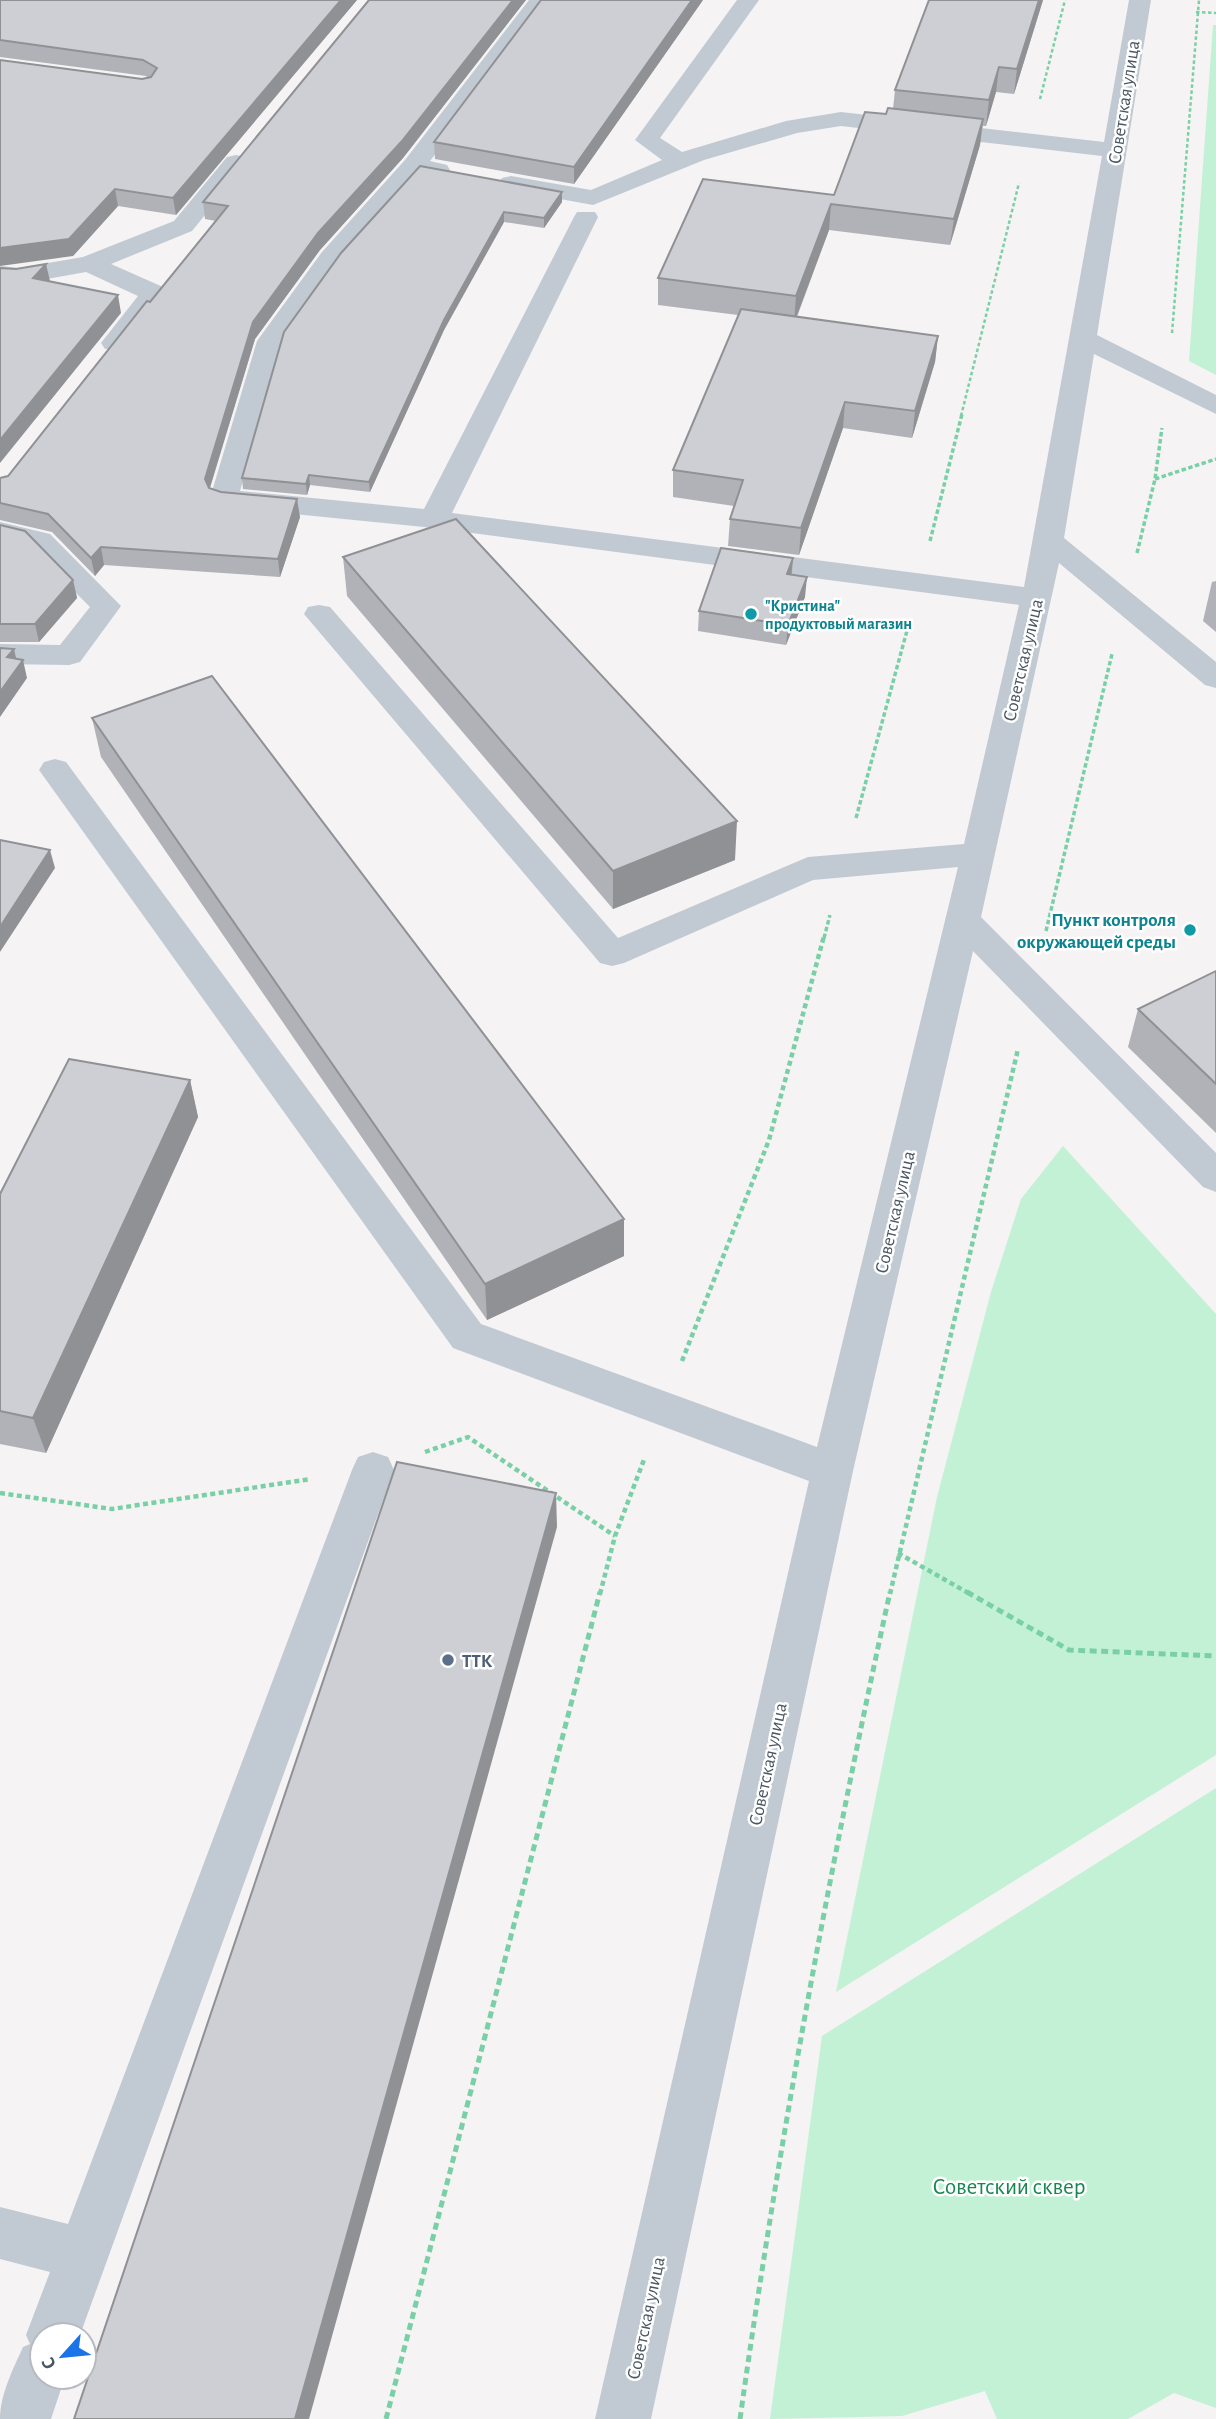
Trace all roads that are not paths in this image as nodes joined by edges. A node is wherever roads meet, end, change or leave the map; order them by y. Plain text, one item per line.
1 (540, 0) edge
2 (748, 0) edge
3 (1140, 0) edge
4 (254, 141) edge
5 (1115, 150) junction
6 (679, 162) junction
7 (414, 165) junction
8 (455, 173) edge
9 (483, 178) edge
10 (586, 217) dead end
11 (89, 264) junction
12 (0, 274) edge
13 (1084, 338) junction
14 (96, 366) edge
15 (1216, 406) edge
16 (434, 519) junction
17 (0, 531) edge
18 (1049, 541) junction
19 (1036, 598) junction
20 (319, 614) dead end
21 (0, 654) edge
22 (1216, 677) edge
23 (55, 770) dead end
24 (978, 854) junction
25 (963, 920) junction
26 (1216, 1177) edge
27 (373, 1470) dead end
28 (832, 1471) junction
29 (0, 2233) edge
30 (82, 2254) junction
31 (58, 2321) edge
32 (33, 2391) edge
33 (23, 2419) edge
34 (623, 2419) edge

1 - 7 street
2 - 6 street
3 - 5 street, Советская улица
4 - 11 street
5 - 6 street
5 - 13 street, Советская улица
6 - 9 street
7 - 8 street
7 - 16 street
10 - 16 street
11 - 12 street
11 - 14 street
13 - 15 street
13 - 18 street, Советская улица
16 - 19 street
17 - 21 street
18 - 19 street, Советская улица
18 - 22 street
19 - 24 street, Советская улица
20 - 24 street
23 - 28 street
24 - 25 street, Советская улица
25 - 26 street
25 - 28 street, Советская улица
27 - 30 street
28 - 34 street, Советская улица
29 - 30 street
30 - 31 street
32 - 33 street

